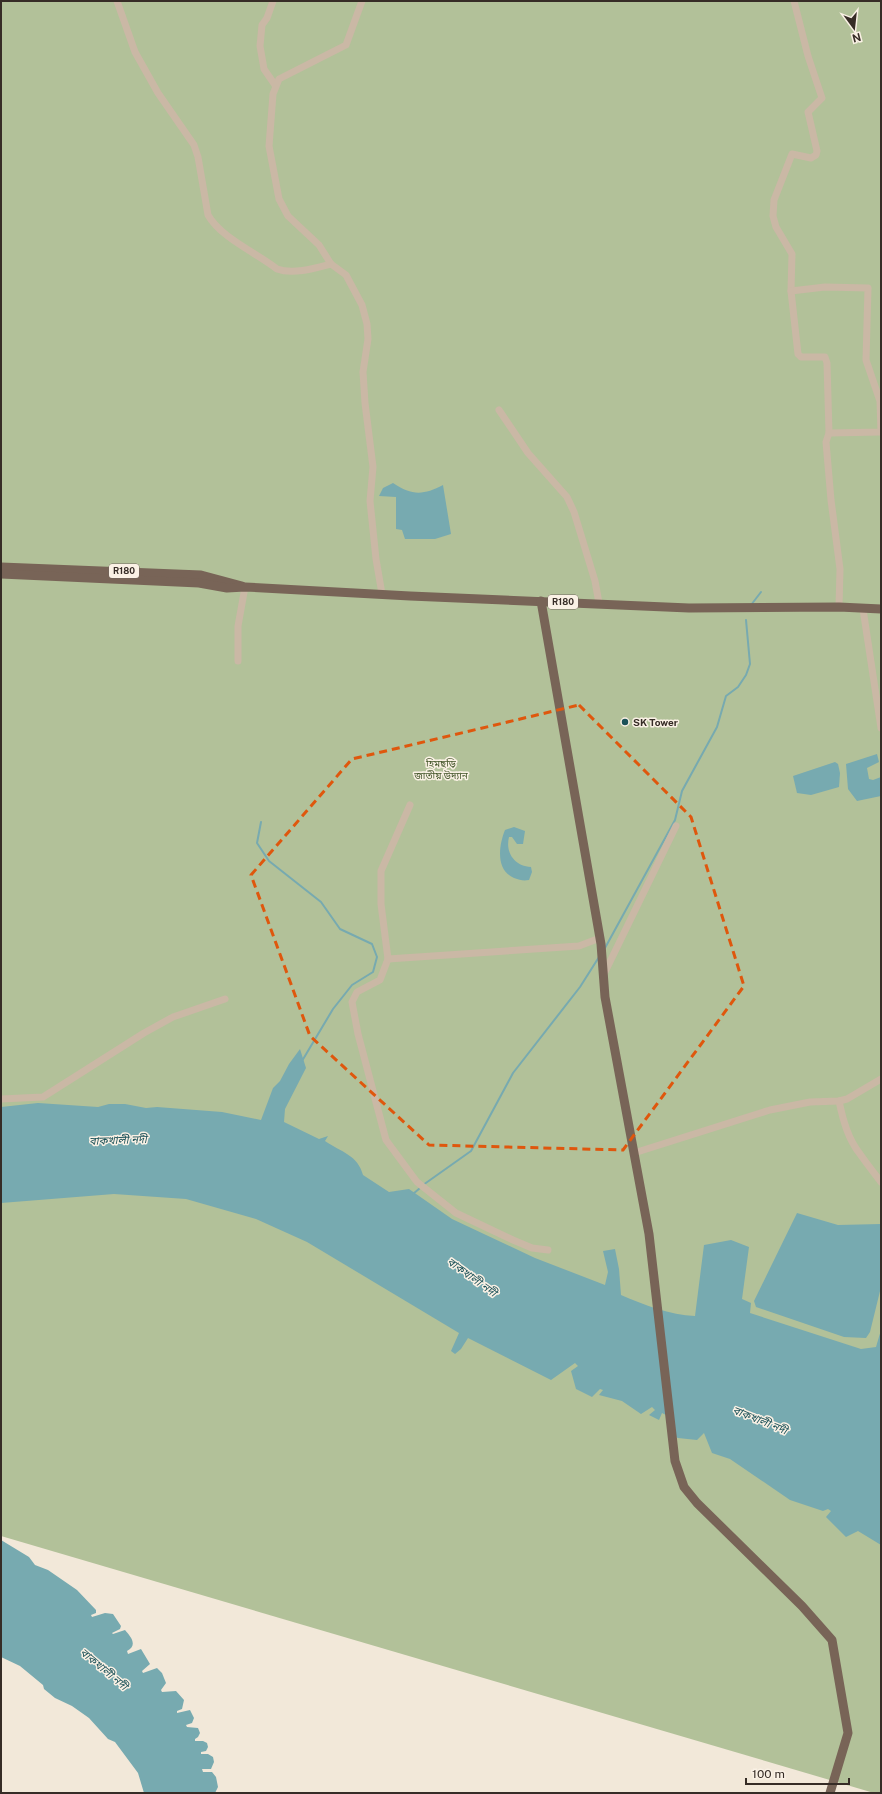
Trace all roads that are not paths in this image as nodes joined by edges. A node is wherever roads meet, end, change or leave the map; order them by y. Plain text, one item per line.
1 (117, 1) edge
2 (273, 1) edge
3 (362, 1) edge
4 (794, 1) edge
5 (275, 85) junction
6 (332, 264) junction
7 (791, 291) junction
8 (499, 410) dead end
9 (829, 433) junction
10 (1, 567) edge
11 (1, 574) edge
12 (245, 587) junction
13 (382, 594) junction
14 (541, 601) junction
15 (598, 603) junction
16 (839, 607) junction
17 (863, 609) junction
18 (881, 609) edge
19 (238, 661) dead end
20 (881, 728) edge
21 (410, 805) dead end
22 (676, 826) dead end
23 (600, 941) junction
24 (388, 959) junction
25 (604, 974) junction
26 (225, 999) dead end
27 (881, 1079) edge
28 (1, 1099) edge
29 (839, 1101) junction
30 (634, 1153) junction
31 (881, 1182) edge
32 (548, 1250) dead end
33 (830, 1793) edge

1 - 6 street
2 - 5 street
3 - 5 street
4 - 7 street
5 - 6 street
6 - 13 street
7 - 9 street
7 - 9 street
8 - 15 street
9 - 16 street
10 - 12 main road, R180
11 - 12 main road, R180
12 - 13 main road, R180
12 - 19 street
13 - 14 main road, R180
14 - 15 main road, R180
14 - 23 main road
15 - 16 main road, R180
16 - 17 main road, R180
17 - 18 main road, R180
17 - 20 street
21 - 24 street
22 - 25 street
23 - 24 street
23 - 25 main road
24 - 32 street
25 - 30 main road
26 - 28 street
27 - 29 street
29 - 30 street
29 - 31 street
30 - 33 main road

